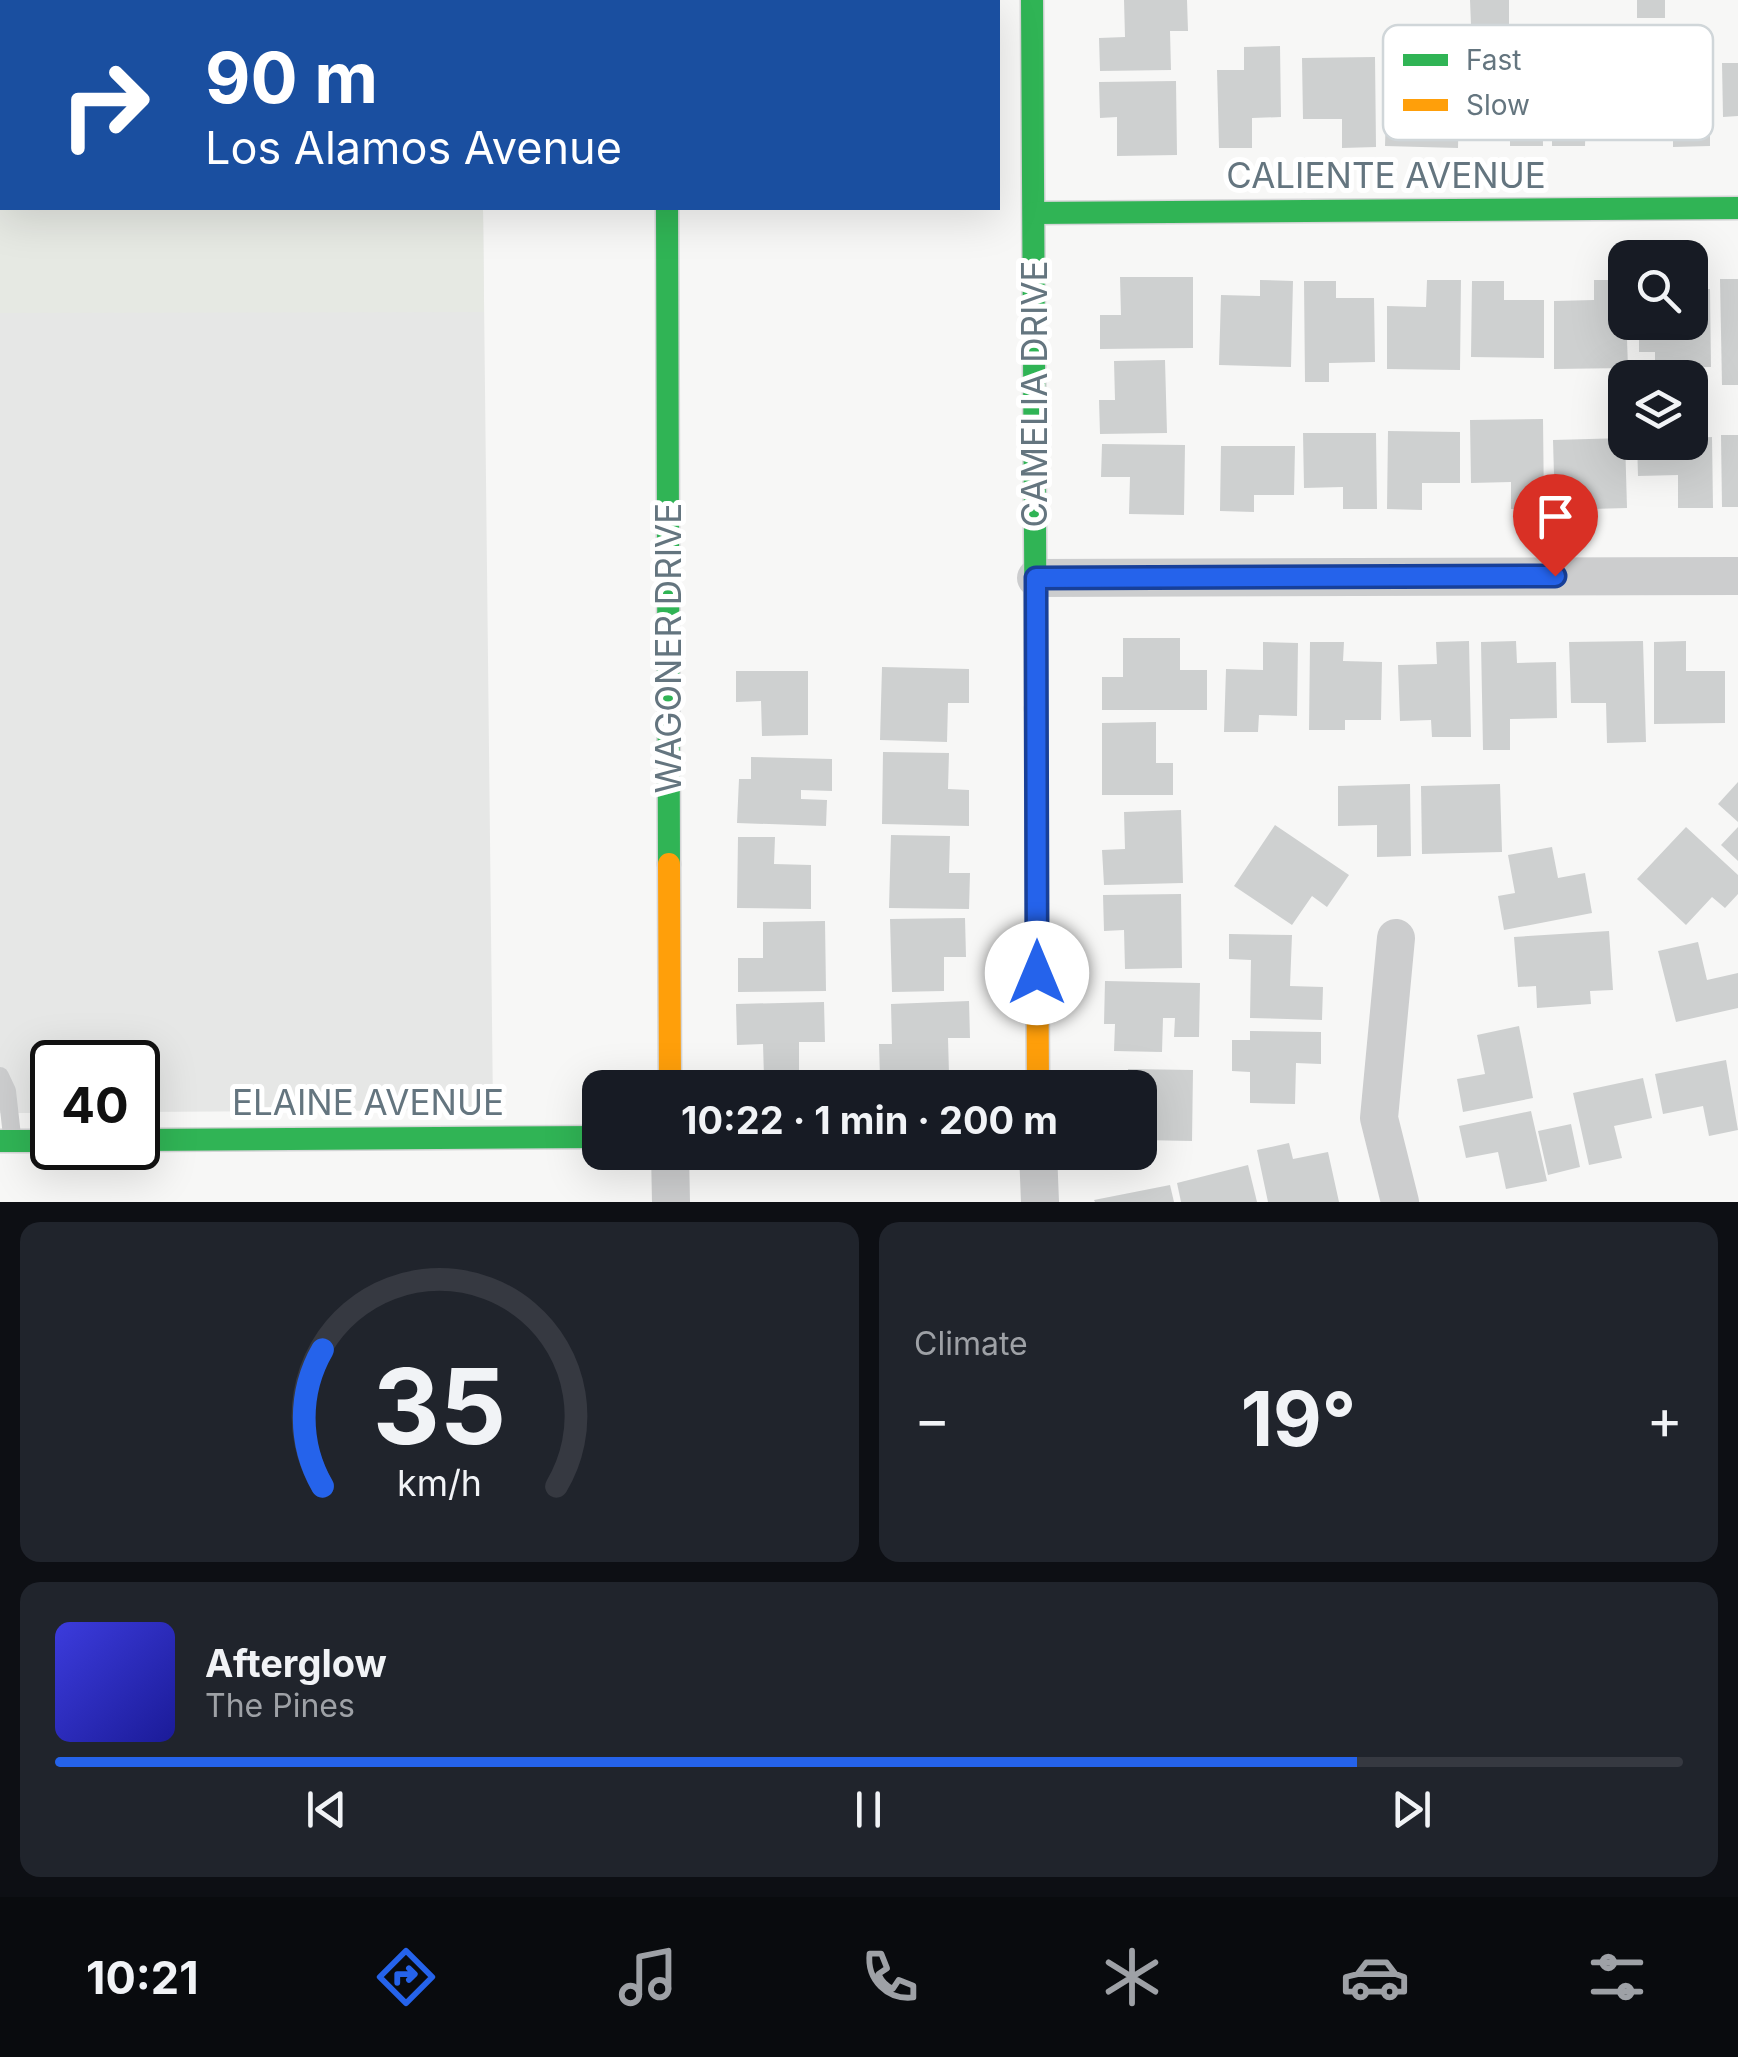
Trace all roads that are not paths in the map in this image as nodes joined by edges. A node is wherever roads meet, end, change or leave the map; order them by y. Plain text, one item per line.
1 (1032, 0) edge
2 (1738, 208) edge
3 (668, 210) edge
4 (1034, 213) junction
5 (1738, 576) edge
6 (1036, 578) junction
7 (1396, 938) dead end
8 (670, 1070) edge
9 (1038, 1070) edge
10 (0, 1076) edge
11 (582, 1137) edge
12 (160, 1140) edge
13 (6, 1141) edge
14 (670, 1170) edge
15 (1039, 1170) edge
16 (671, 1202) edge
17 (1040, 1202) edge
18 (1400, 1202) edge

1 - 4 street, CAMELIA DRIVE
2 - 4 street, CALIENTE AVENUE
3 - 8 street, WAGONER DRIVE
4 - 6 street, CAMELIA DRIVE
5 - 6 street
6 - 9 street, CAMELIA DRIVE
7 - 18 street
10 - 13 lane
11 - 12 street, ELAINE AVENUE
14 - 16 street
15 - 17 street

